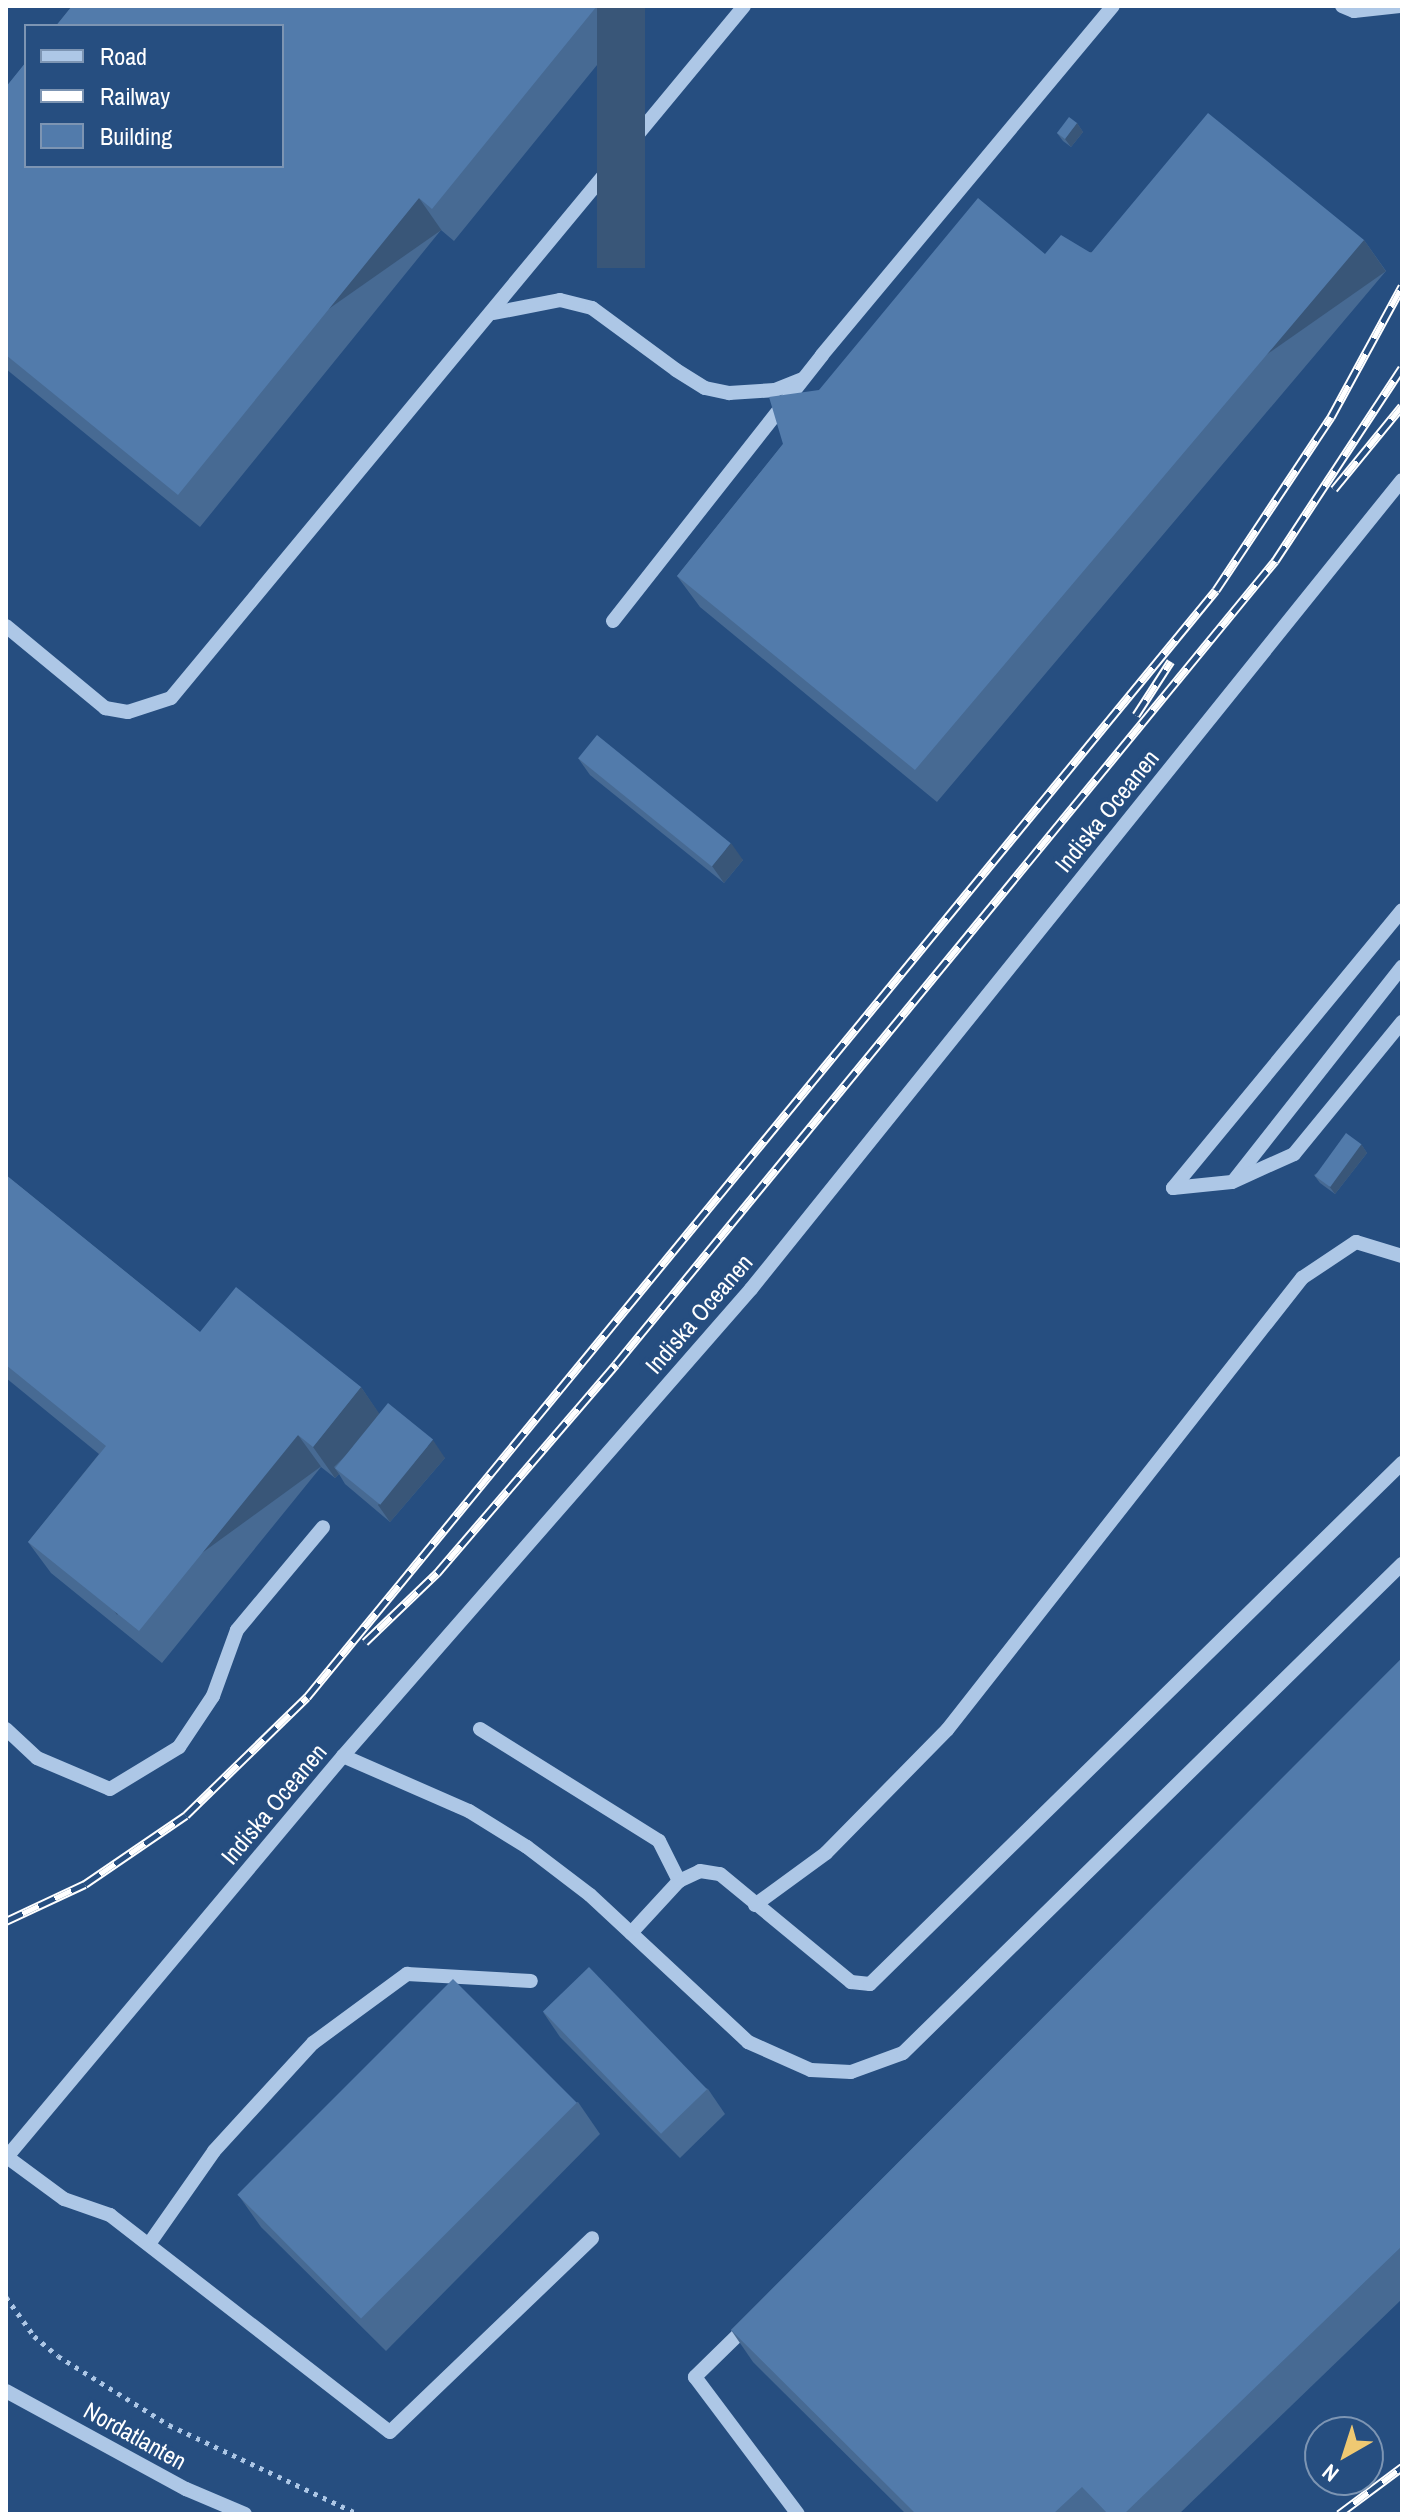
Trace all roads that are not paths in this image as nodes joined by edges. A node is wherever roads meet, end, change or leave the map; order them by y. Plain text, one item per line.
1 (744, 6) edge
2 (1113, 6) edge
3 (1342, 6) edge
4 (1400, 6) edge
5 (494, 313) junction
6 (804, 378) junction
7 (1402, 480) edge
8 (613, 621) dead end
9 (6, 626) edge
10 (1402, 910) edge
11 (1402, 967) edge
12 (1402, 1022) edge
13 (1232, 1182) junction
14 (1402, 1256) edge
15 (1402, 1463) edge
16 (323, 1527) dead end
17 (1402, 1564) edge
18 (6, 1729) edge
19 (480, 1729) dead end
20 (343, 1756) junction
21 (679, 1881) junction
22 (755, 1905) junction
23 (631, 1933) junction
24 (531, 1981) dead end
25 (6, 2157) edge
26 (592, 2238) dead end
27 (149, 2244) junction
28 (764, 2310) edge
29 (6, 2391) edge
30 (245, 2514) edge
31 (798, 2514) edge

1 - 5 street
2 - 6 street
3 - 4 street
5 - 6 street
5 - 9 street
6 - 8 street
7 - 20 street, Indiska Oceanen
10 - 13 street
11 - 13 street
12 - 13 street
14 - 22 street
15 - 22 street
16 - 18 street
17 - 23 street
19 - 21 street
20 - 23 street
20 - 25 street, Indiska Oceanen
21 - 22 street
21 - 23 street
24 - 27 street
25 - 27 street
26 - 27 street
28 - 31 street
29 - 30 street, Nordatlanten

